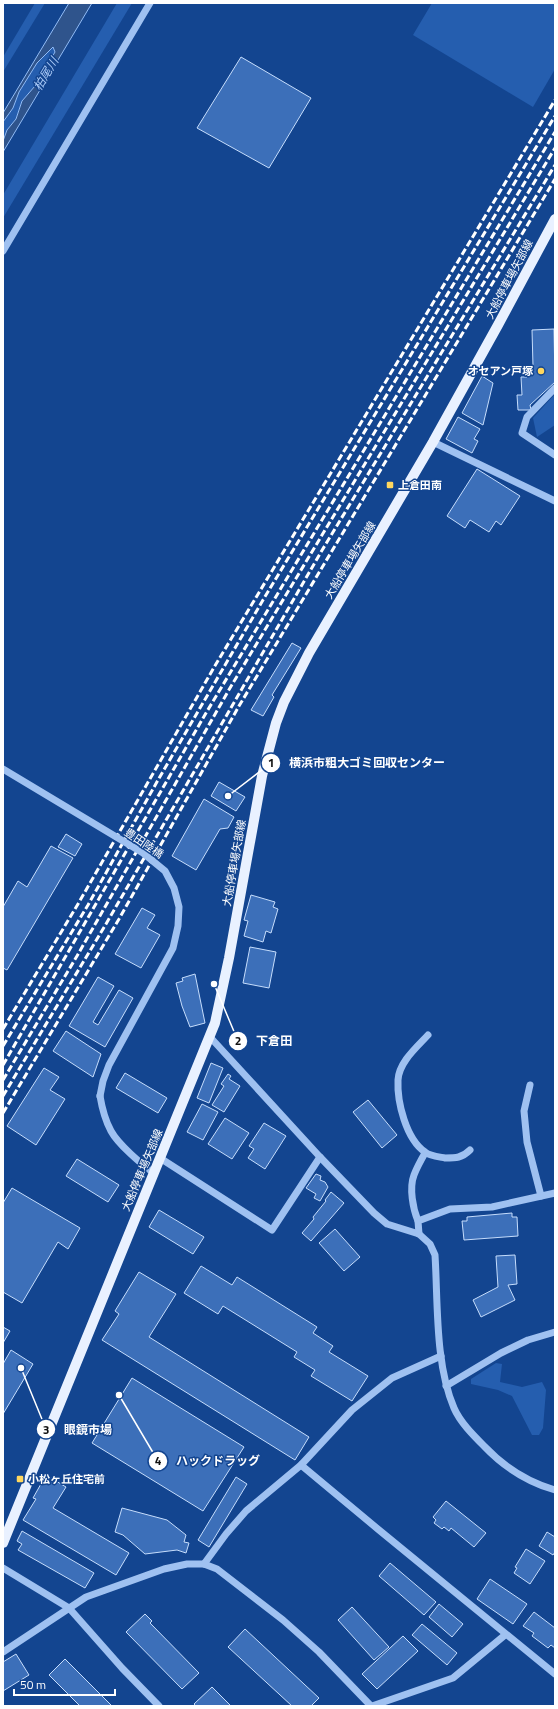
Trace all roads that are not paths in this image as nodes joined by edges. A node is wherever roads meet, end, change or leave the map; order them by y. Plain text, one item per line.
1 (150, 3) edge
2 (555, 218) edge
3 (3, 251) edge
4 (555, 388) edge
5 (433, 442) junction
6 (555, 455) edge
7 (555, 501) edge
8 (3, 769) edge
9 (428, 1035) dead end
10 (210, 1037) junction
11 (530, 1085) dead end
12 (470, 1150) dead end
13 (425, 1153) junction
14 (320, 1157) junction
15 (160, 1158) junction
16 (154, 1173) junction
17 (555, 1193) edge
18 (541, 1196) junction
19 (418, 1221) junction
20 (419, 1234) junction
21 (555, 1332) edge
22 (441, 1356) junction
23 (446, 1386) junction
24 (302, 1464) junction
25 (555, 1490) edge
26 (3, 1543) edge
27 (204, 1564) junction
28 (3, 1568) edge
29 (69, 1608) junction
30 (505, 1635) junction
31 (3, 1652) edge
32 (555, 1674) edge
33 (159, 1706) edge
34 (372, 1706) edge

1 - 3 street
2 - 5 main road, 大船停車場矢部線
4 - 6 street
5 - 7 street
5 - 10 main road, 大船停車場矢部線
8 - 16 street, 豊田陸橋, bridge
9 - 13 street
10 - 14 street
10 - 15 main road, 大船停車場矢部線
11 - 18 street
12 - 13 street
13 - 19 street
14 - 15 street
14 - 20 street
15 - 16 main road, 大船停車場矢部線
16 - 26 main road, 大船停車場矢部線
17 - 18 street
18 - 19 street
19 - 20 street
20 - 22 street
21 - 23 street
22 - 23 street
22 - 24 street
23 - 25 street
24 - 27 street
24 - 30 street
27 - 29 street
27 - 34 street
28 - 29 street
29 - 31 street
29 - 33 street
30 - 32 street
30 - 34 street

